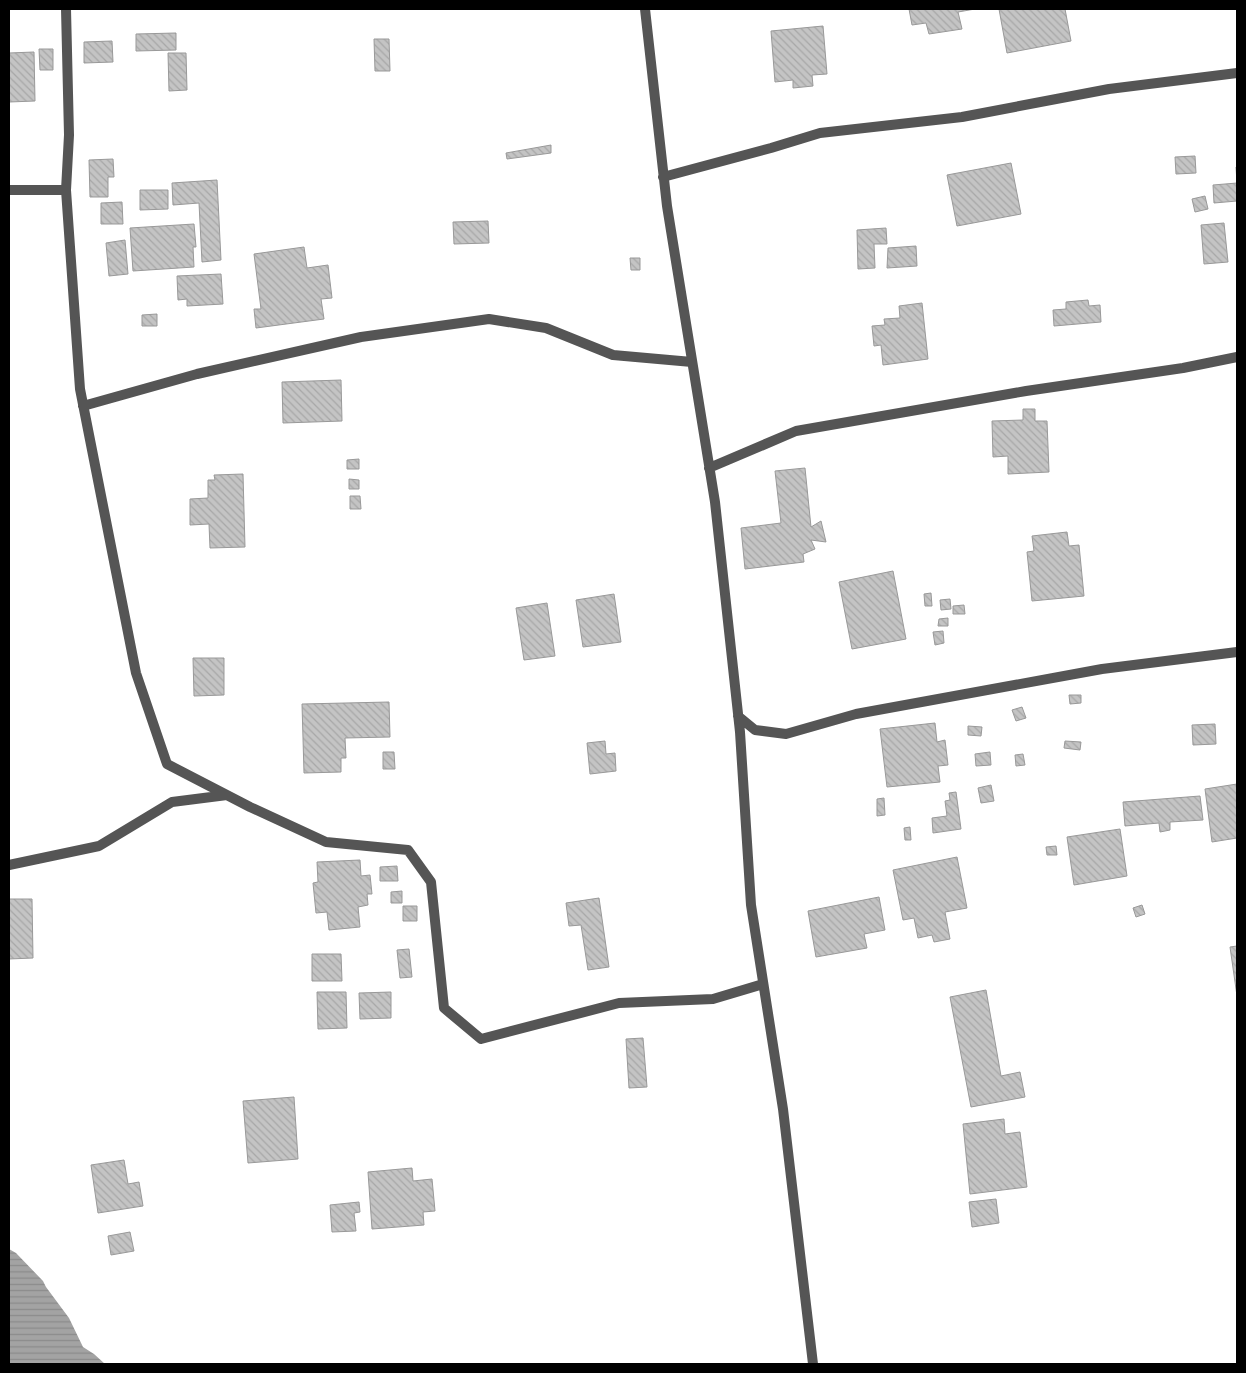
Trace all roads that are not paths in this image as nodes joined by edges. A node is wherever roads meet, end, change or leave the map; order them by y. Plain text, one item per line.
1 (66, 9) edge
2 (645, 9) edge
3 (1237, 73) edge
4 (664, 177) junction
5 (9, 190) edge
6 (66, 190) junction
7 (1237, 357) edge
8 (692, 362) junction
9 (83, 406) junction
10 (709, 468) junction
11 (1237, 652) edge
12 (738, 716) junction
13 (228, 795) junction
14 (9, 866) edge
15 (763, 984) junction
16 (813, 1364) edge

1 - 6 street
2 - 4 street
3 - 4 street
4 - 8 street
5 - 6 street
6 - 9 street
7 - 10 street
8 - 9 street
8 - 10 street
9 - 13 street
10 - 12 street
11 - 12 street
12 - 15 street
13 - 14 street
13 - 15 street
15 - 16 street

